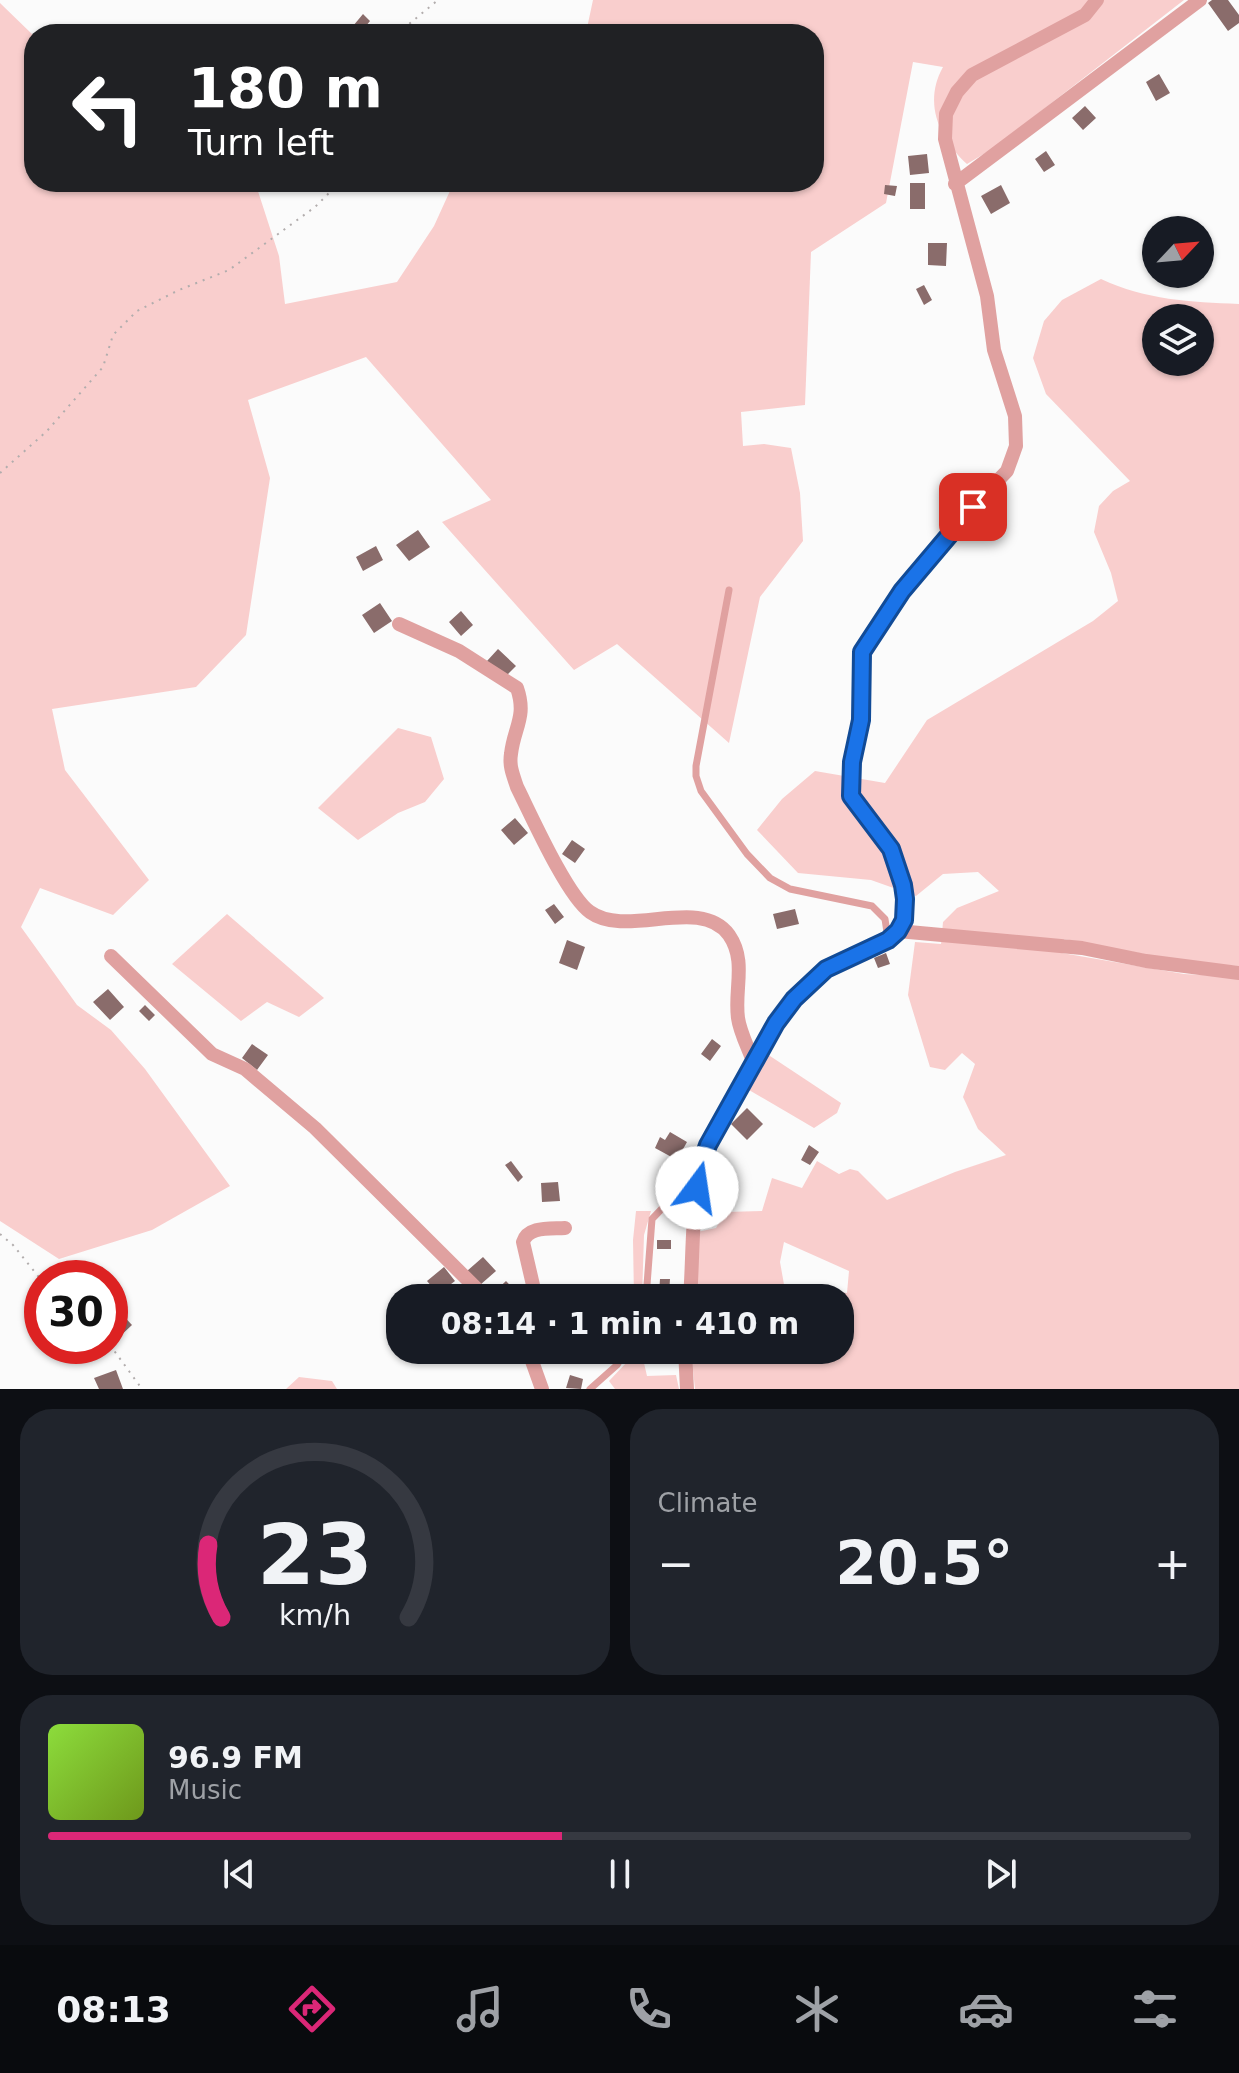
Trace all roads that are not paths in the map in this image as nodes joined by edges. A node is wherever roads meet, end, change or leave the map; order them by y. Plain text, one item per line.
1 (1097, 0) edge
2 (1200, 0) edge
3 (955, 184) junction
4 (729, 590) dead end
5 (399, 624) dead end
6 (893, 935) junction
7 (111, 956) dead end
8 (1239, 973) edge
9 (754, 1064) junction
10 (700, 1169) junction
11 (565, 1228) dead end
12 (472, 1284) edge
13 (533, 1284) edge
14 (647, 1284) edge
15 (690, 1284) edge
16 (535, 1364) edge
17 (616, 1364) edge
18 (686, 1364) edge
19 (542, 1389) edge
20 (590, 1389) edge
21 (687, 1389) edge

1 - 3 street
2 - 3 street
3 - 6 street
4 - 6 lane
5 - 9 street
6 - 8 street
6 - 9 street
7 - 12 street
9 - 10 street
10 - 14 lane
10 - 15 street
11 - 13 street
16 - 19 street
17 - 20 lane
18 - 21 street

